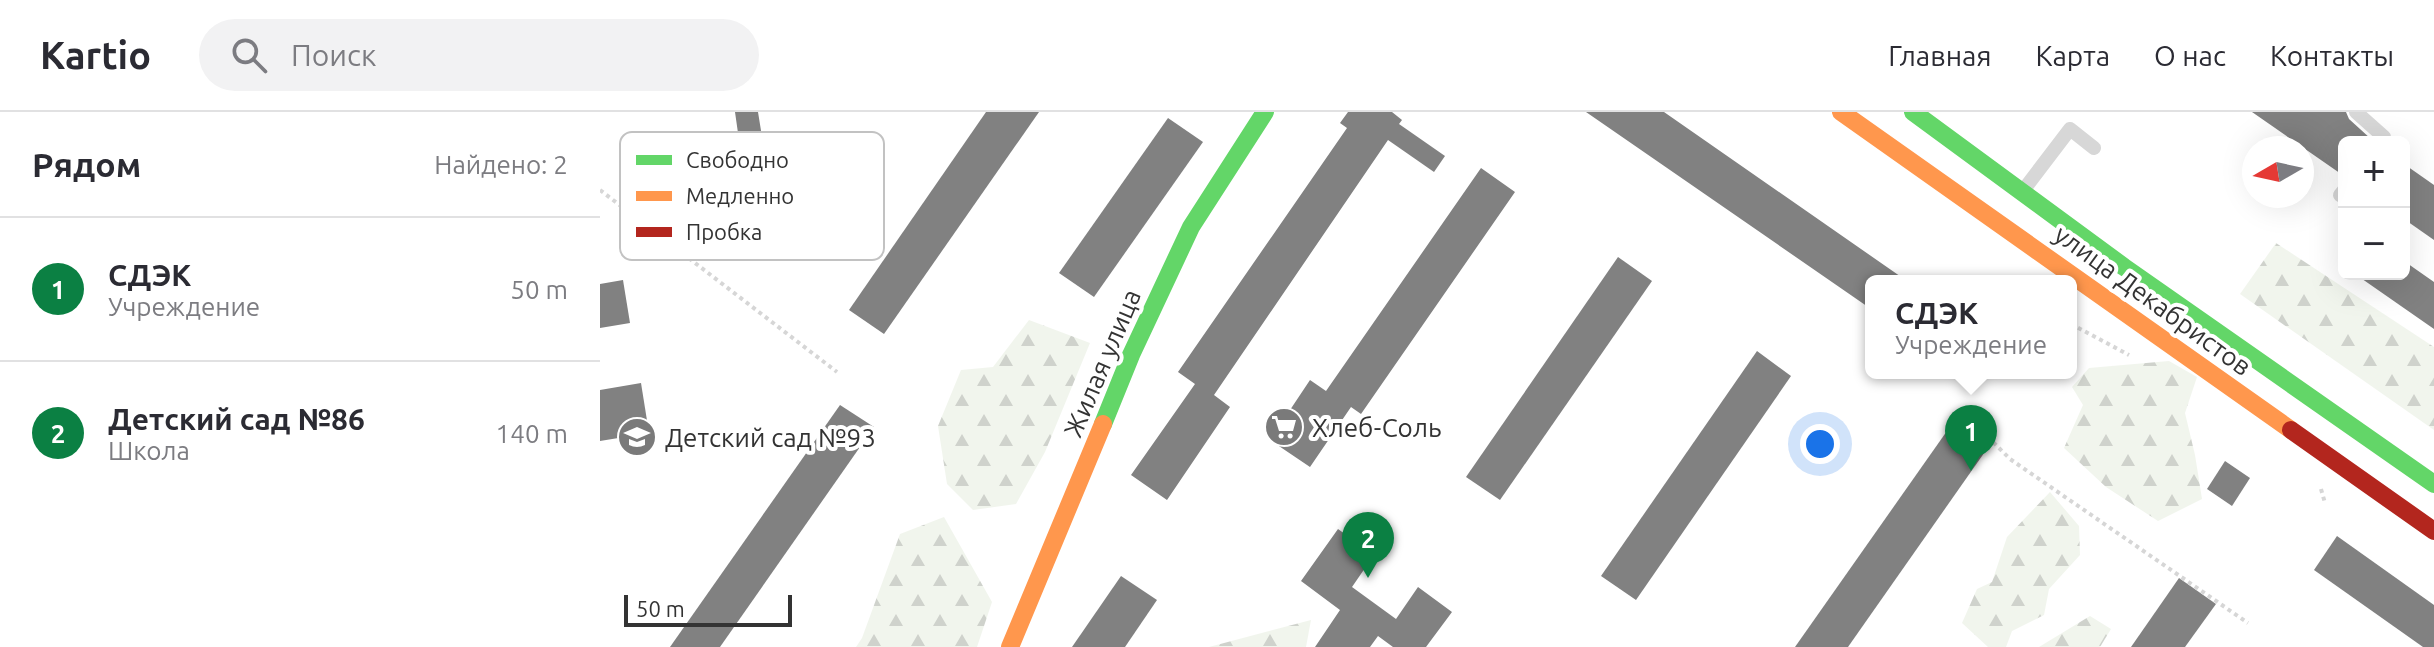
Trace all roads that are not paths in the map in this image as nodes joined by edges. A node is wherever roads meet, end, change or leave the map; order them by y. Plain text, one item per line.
1 (1265, 112) edge
2 (1841, 112) edge
3 (1913, 112) edge
4 (2356, 112) edge
5 (2383, 136) edge
6 (2094, 148) dead end
7 (2022, 192) junction
8 (2210, 350) junction
9 (2434, 484) edge
10 (2434, 531) edge
11 (1010, 647) edge

1 - 11 street, Жилая улица
2 - 8 street, улица Декабристов
3 - 7 street, улица Декабристов
4 - 5 lane
6 - 7 lane
7 - 8 street, улица Декабристов
8 - 9 street, улица Декабристов
8 - 10 street, улица Декабристов

